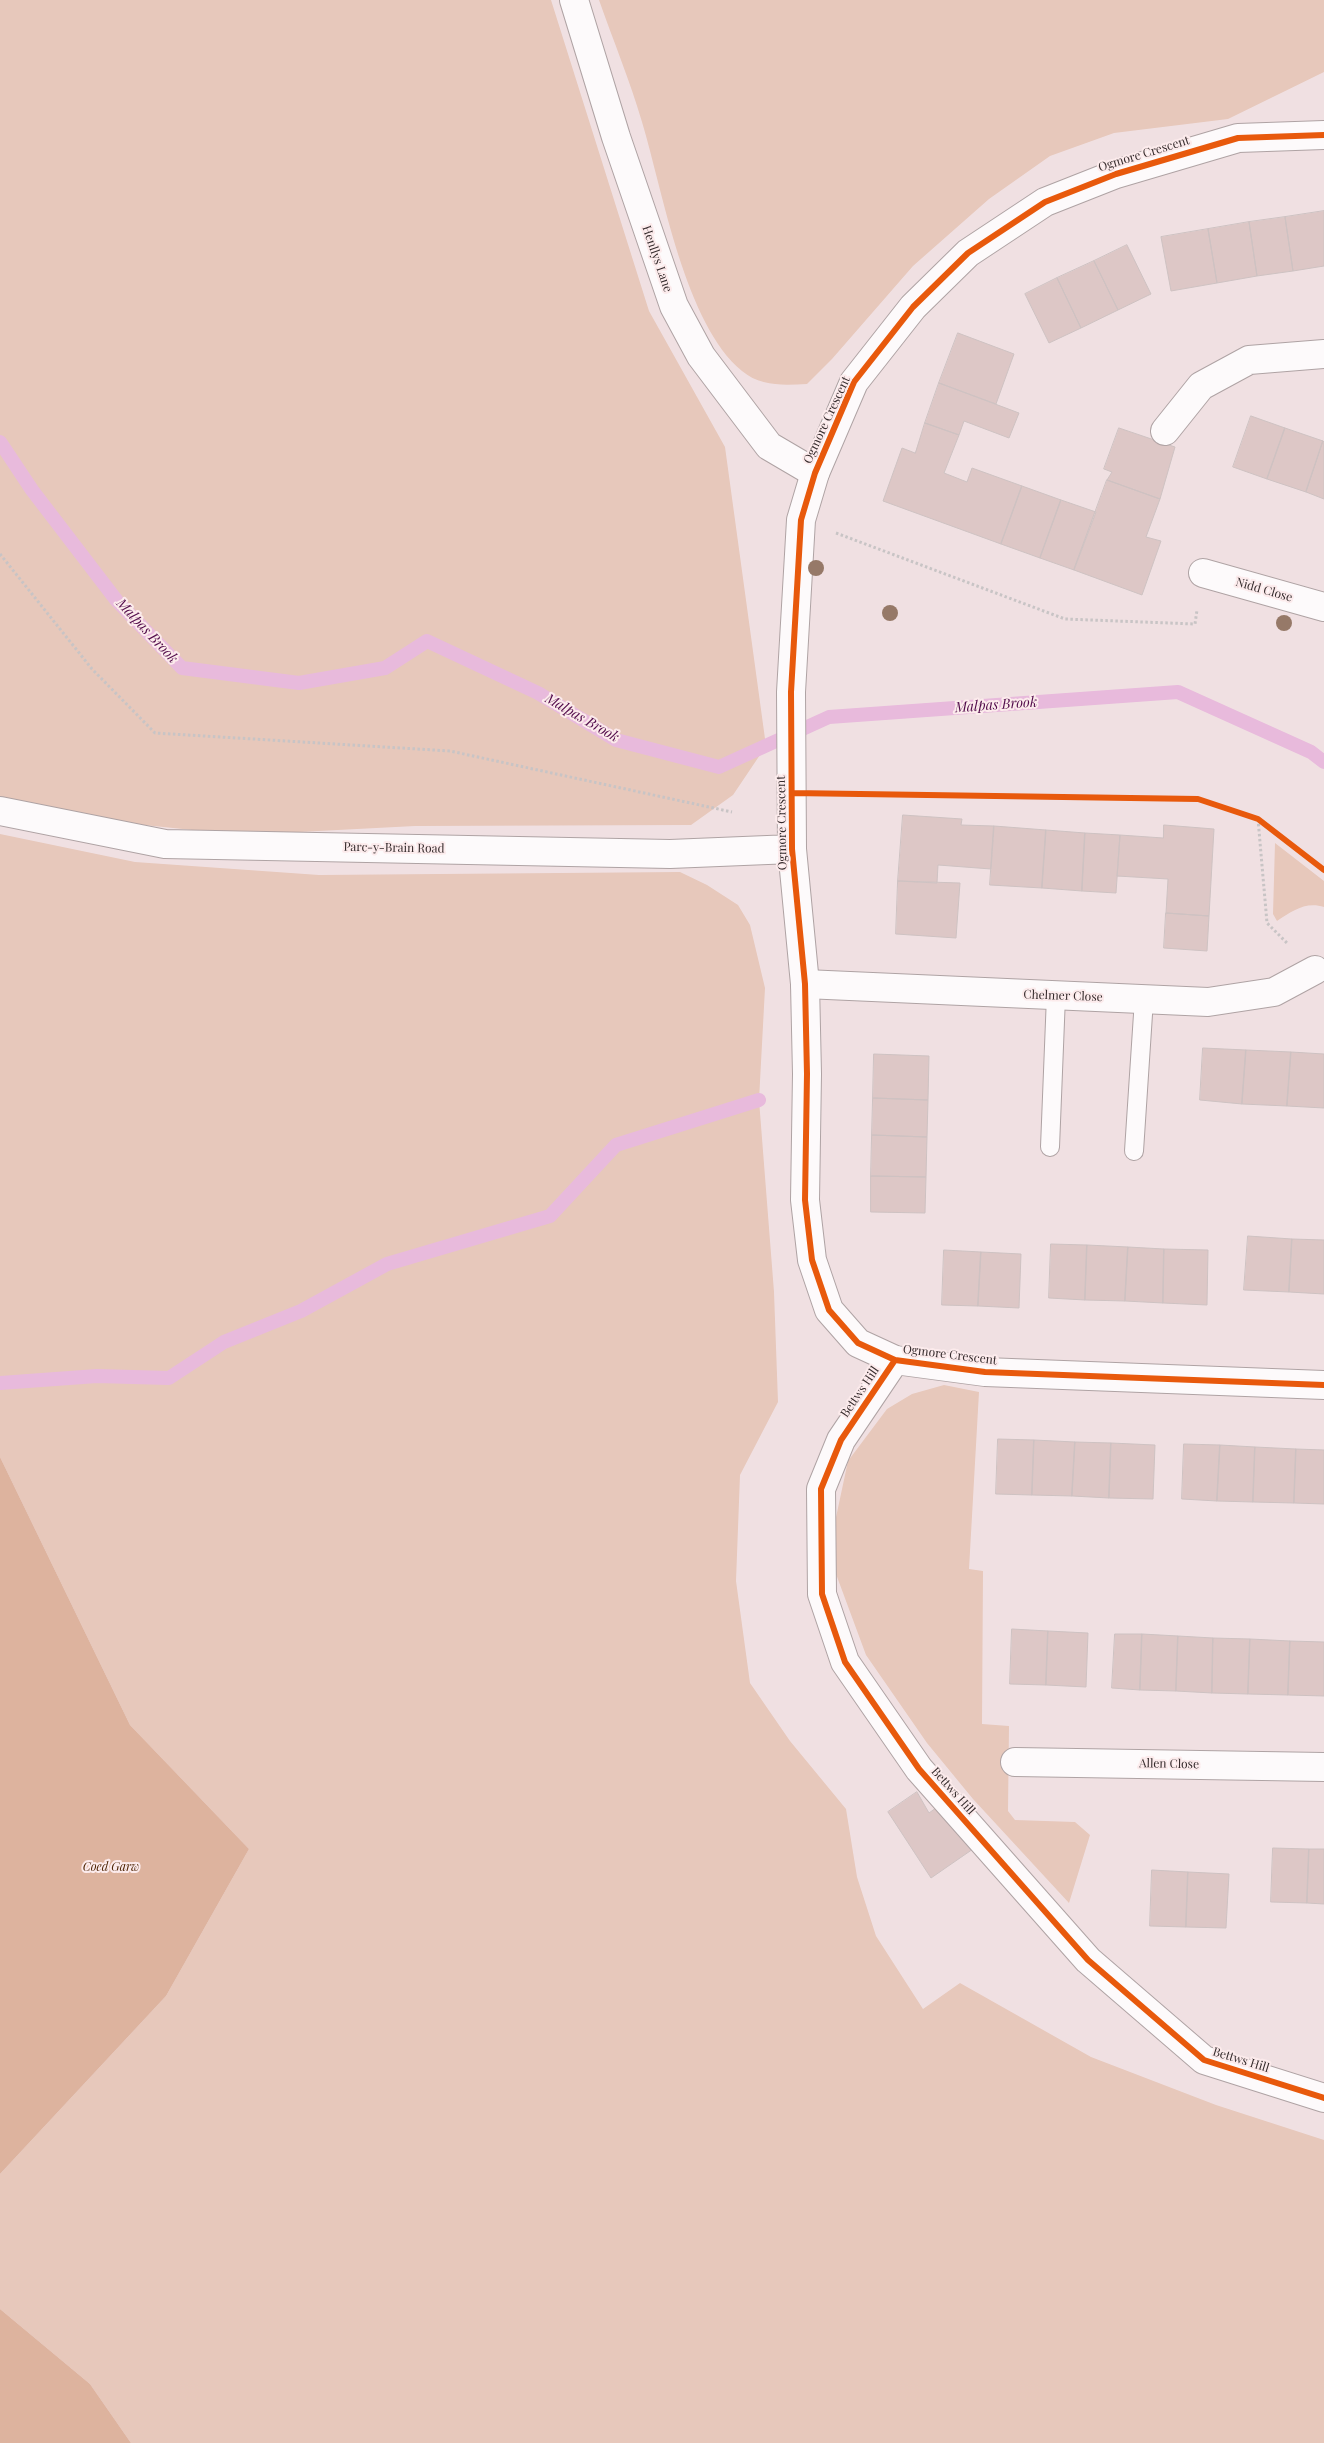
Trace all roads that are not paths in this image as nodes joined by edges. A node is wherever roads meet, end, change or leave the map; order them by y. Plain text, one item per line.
1 (574, 0) edge
2 (1324, 135) edge
3 (1324, 354) edge
4 (1165, 431) dead end
5 (815, 473) junction
6 (1203, 573) road end
7 (1324, 607) edge
8 (0, 811) edge
9 (792, 850) junction
10 (1315, 970) road end
11 (805, 984) junction
12 (1056, 996) junction
13 (1144, 1000) junction
14 (1050, 1147) dead end
15 (1134, 1151) dead end
16 (894, 1360) junction
17 (1324, 1385) edge
18 (1015, 1762) dead end
19 (1324, 1767) edge
20 (1324, 2098) edge

1 - 5 street, Henllys Lane
2 - 5 street, Ogmore Crescent
3 - 4 street
5 - 9 street, Ogmore Crescent
6 - 7 street, Nidd Close
8 - 9 street, Parc-y-Brain Road
9 - 11 street, Ogmore Crescent
10 - 13 street, Chelmer Close
11 - 12 street, Chelmer Close
11 - 16 street, Ogmore Crescent
12 - 13 street, Chelmer Close
12 - 14 lane
13 - 15 lane
16 - 17 street, Ogmore Crescent
16 - 20 street, Bettws Hill
18 - 19 street, Allen Close

